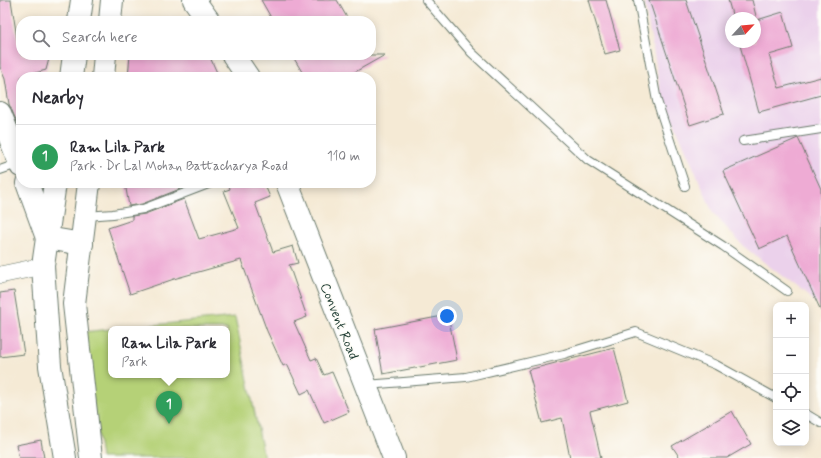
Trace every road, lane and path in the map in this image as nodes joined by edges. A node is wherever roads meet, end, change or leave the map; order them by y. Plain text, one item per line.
1 (82, 0) edge
2 (112, 0) edge
3 (194, 0) edge
4 (426, 0) edge
5 (638, 0) edge
6 (80, 16) edge
7 (110, 16) edge
8 (205, 16) edge
9 (73, 60) edge
10 (105, 60) edge
11 (236, 60) edge
12 (72, 72) edge
13 (103, 72) edge
14 (245, 72) edge
15 (0, 112) edge
16 (821, 129) edge
17 (742, 141) dead end
18 (14, 166) edge
19 (686, 186) dead end
20 (29, 188) edge
21 (54, 188) edge
22 (88, 188) edge
23 (198, 188) edge
24 (289, 188) edge
25 (85, 216) junction
26 (47, 238) junction
27 (82, 244) junction
28 (43, 266) junction
29 (0, 275) edge
30 (787, 291) dead end
31 (365, 385) junction
32 (773, 396) edge
33 (809, 416) edge
34 (821, 423) edge
35 (65, 458) edge
36 (91, 458) edge
37 (394, 458) edge

1 - 6 main road
2 - 7 main road
3 - 8 main road
4 - 30 lane
5 - 19 lane
9 - 12 main road
10 - 13 main road
11 - 14 main road
15 - 18 main road
16 - 17 lane
20 - 26 main road
21 - 26 main road
22 - 25 main road
23 - 25 lane
24 - 31 main road, Convent Road
25 - 27 main road
26 - 27 main road
26 - 28 main road
27 - 36 main road
28 - 29 street
28 - 35 main road
31 - 32 lane
31 - 37 main road, Convent Road
33 - 34 lane

